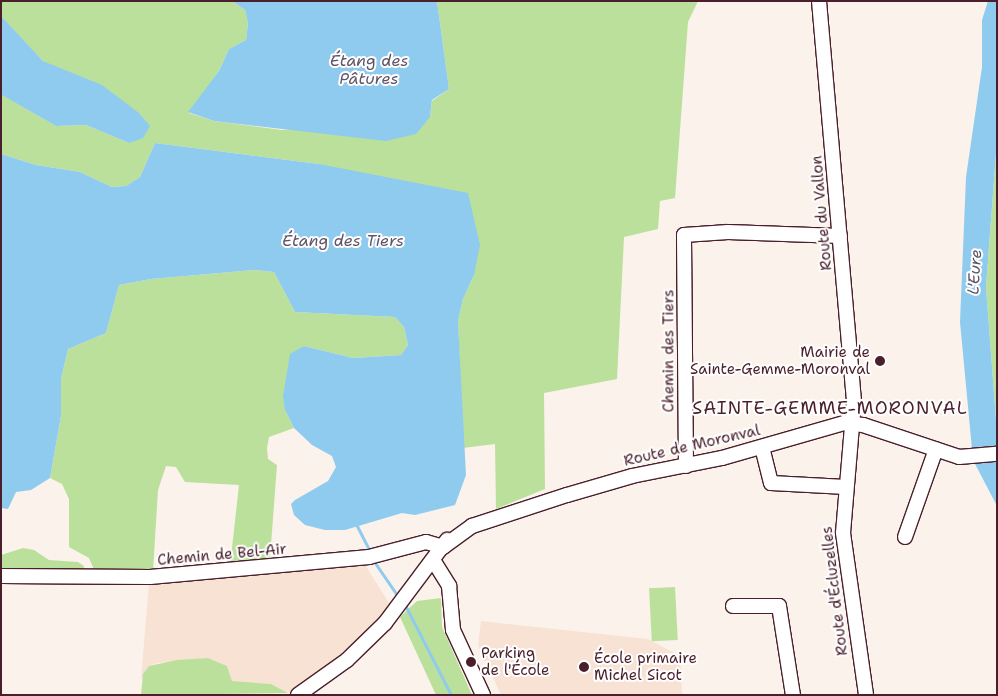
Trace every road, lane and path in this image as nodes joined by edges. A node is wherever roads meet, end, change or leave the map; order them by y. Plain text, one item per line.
1 (819, 1) edge
2 (840, 236) junction
3 (854, 423) junction
4 (762, 447) junction
5 (936, 449) junction
6 (997, 454) edge
7 (686, 466) junction
8 (846, 486) junction
9 (905, 537) dead end
10 (443, 547) junction
11 (433, 560) junction
12 (1, 576) edge
13 (734, 606) dead end
14 (298, 695) edge
15 (483, 695) edge
16 (794, 695) edge
17 (866, 695) edge

1 - 2 street, Route du Vallon
2 - 3 street, Route du Vallon
2 - 7 street, Chemin des Tiers
3 - 4 street, Route de Moronval
3 - 5 street
3 - 8 street, Route d'Écluzelles
4 - 7 street, Route de Moronval
4 - 8 street
5 - 6 street
5 - 9 street
7 - 10 street, Route de Moronval
8 - 17 street, Route d'Écluzelles
10 - 11 street, Route de Moronval
10 - 12 street, Chemin de Bel-Air
11 - 14 street, Route de Moronval
11 - 15 street
13 - 16 street

